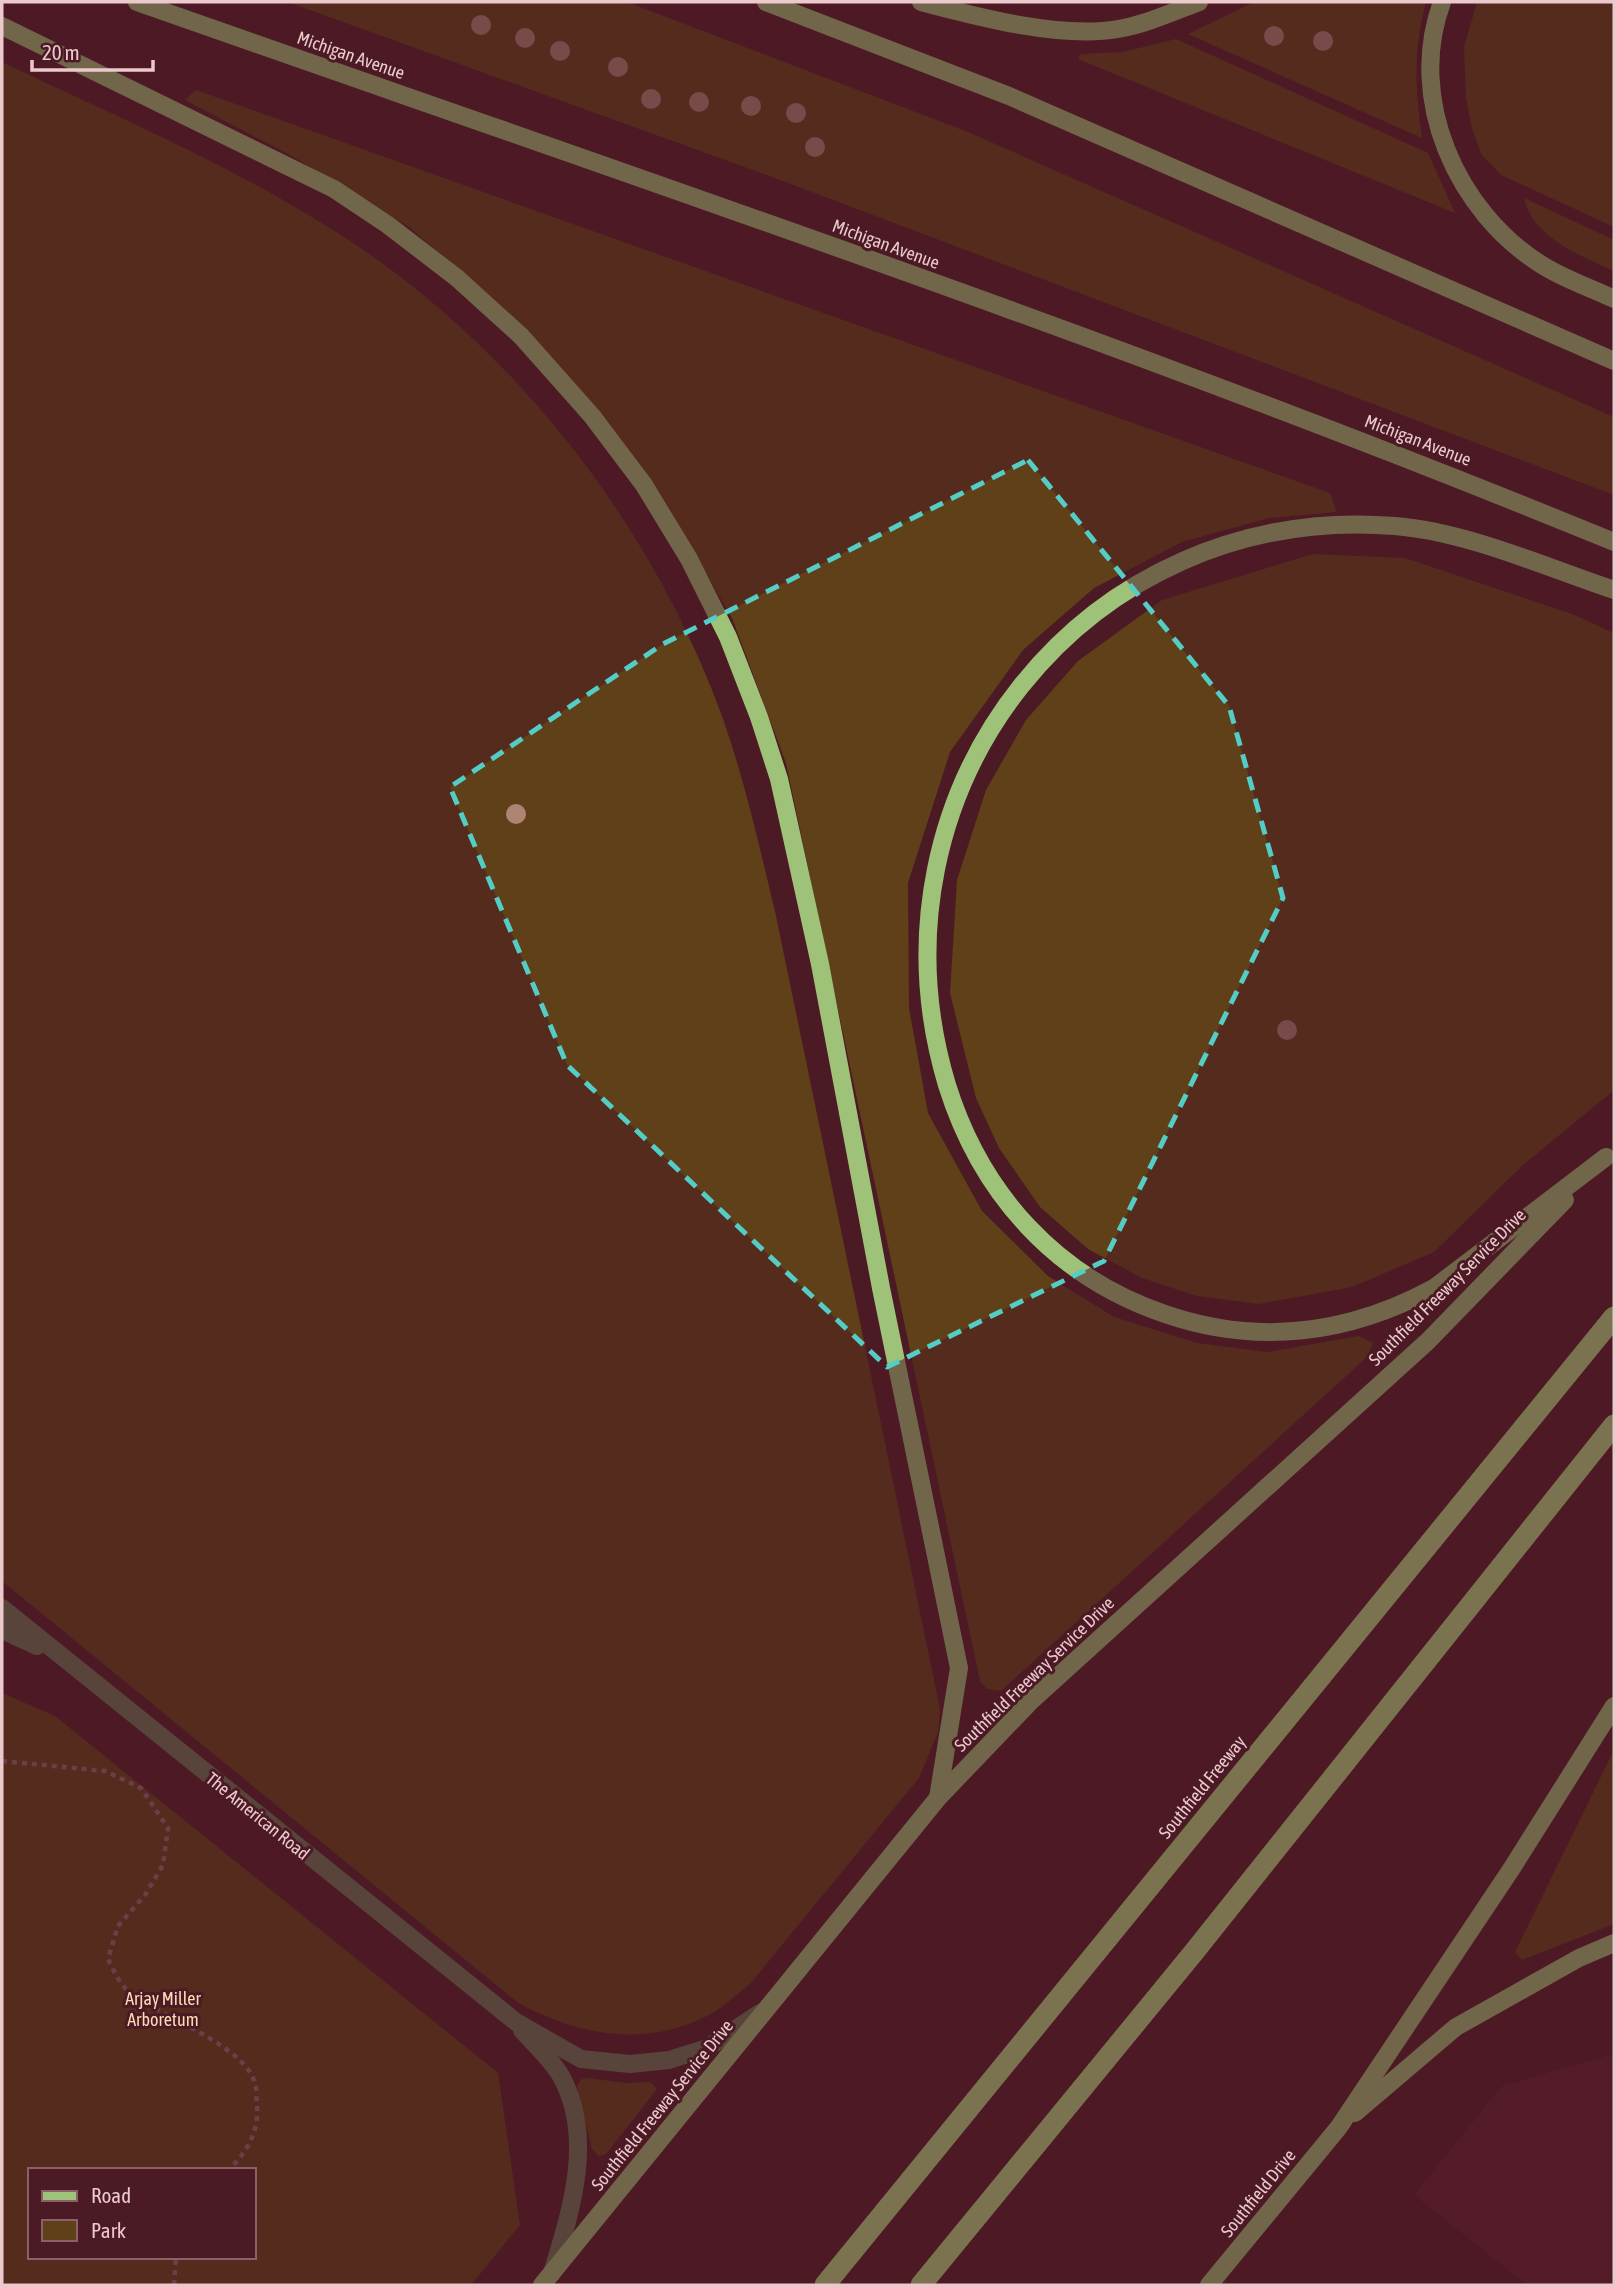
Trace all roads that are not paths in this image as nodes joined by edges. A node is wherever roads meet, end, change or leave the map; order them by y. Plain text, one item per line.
1 (137, 2) edge
2 (766, 2) edge
3 (922, 2) edge
4 (1199, 2) edge
5 (1442, 2) edge
6 (2, 26) edge
7 (1614, 299) edge
8 (1614, 361) edge
9 (1614, 542) edge
10 (1614, 590) edge
11 (1610, 1153) edge
12 (1614, 1317) edge
13 (1614, 1425) edge
14 (2, 1608) edge
15 (2, 1630) edge
16 (55, 1654) junction
17 (1614, 1706) edge
18 (938, 1798) junction
19 (1614, 1943) edge
20 (769, 2007) junction
21 (516, 2022) junction
22 (1339, 2127) junction
23 (547, 2280) edge
24 (825, 2285) edge
25 (921, 2285) edge
26 (1209, 2285) edge

1 - 9 main road, Michigan Avenue
2 - 8 main road
3 - 4 main road
5 - 7 main road
6 - 18 main road
10 - 11 main road
11 - 18 main road, Southfield Freeway Service Drive
12 - 24 highway, Southfield Freeway
13 - 25 highway
14 - 16 street, The American Road
15 - 16 street
16 - 21 street, The American Road
17 - 22 main road
18 - 20 main road, Southfield Freeway Service Drive
19 - 22 main road
20 - 21 street, The American Road
20 - 23 main road, Southfield Freeway Service Drive
21 - 23 street, The American Road
22 - 26 main road, Southfield Drive

